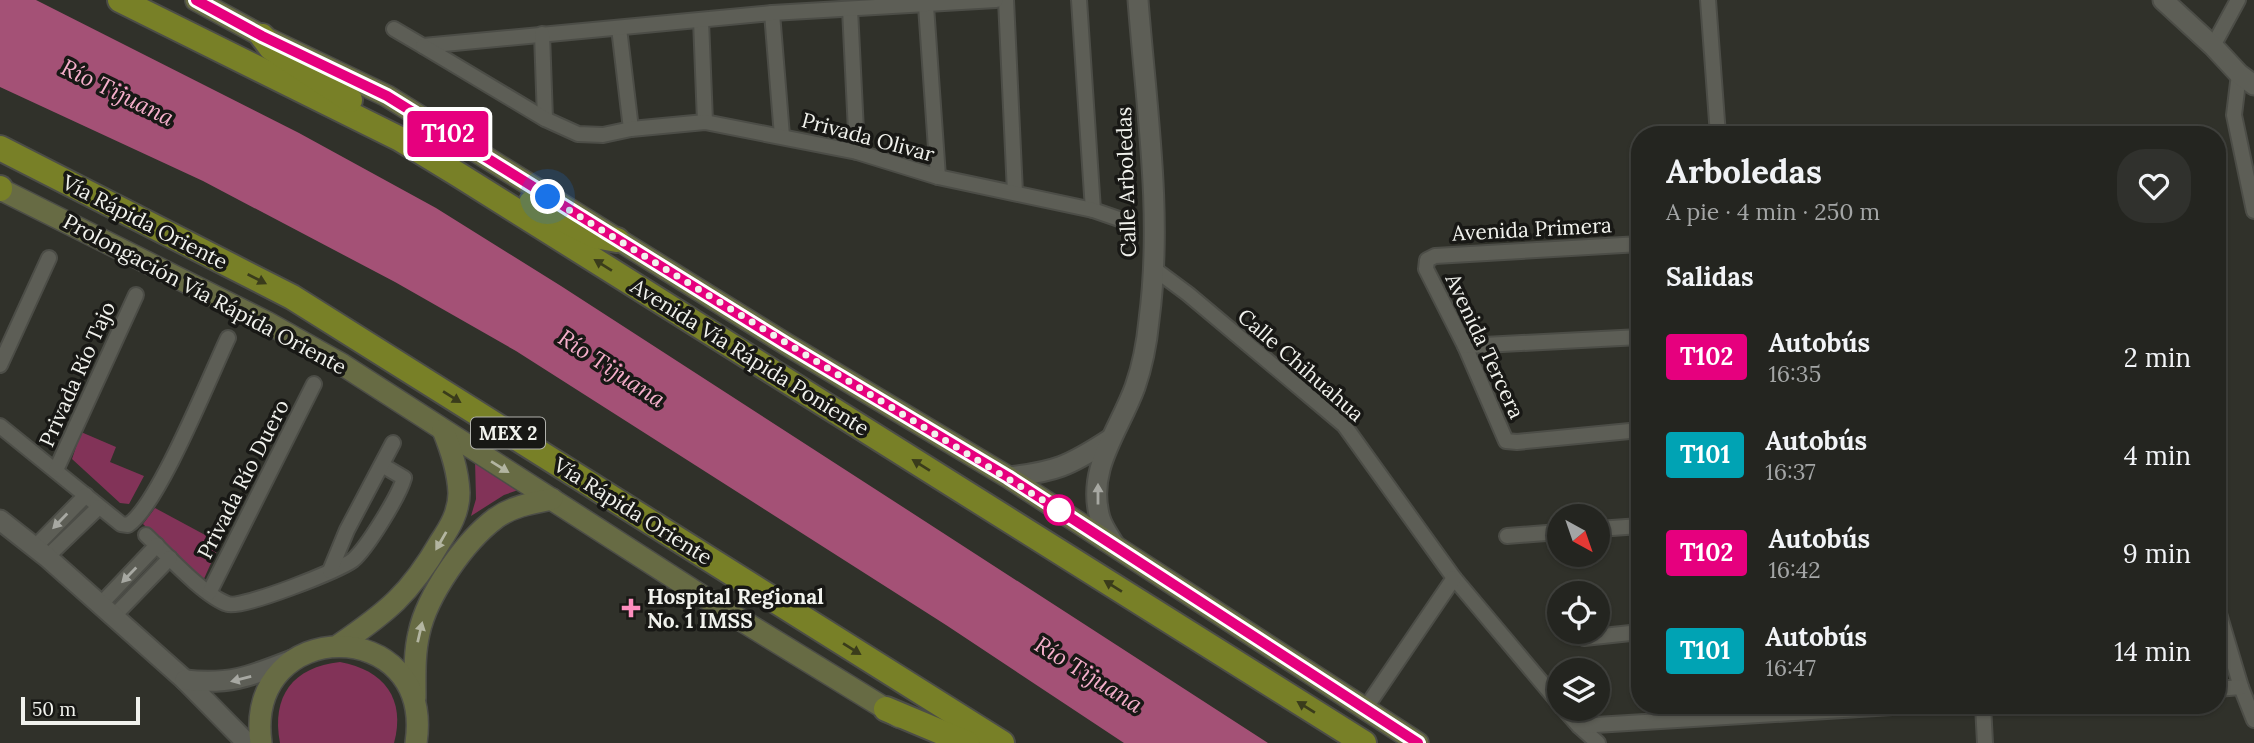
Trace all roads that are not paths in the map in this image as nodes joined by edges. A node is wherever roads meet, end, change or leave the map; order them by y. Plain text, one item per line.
1 (120, 0) edge
2 (196, 0) edge
3 (996, 0) edge
4 (1006, 0) edge
5 (1079, 0) edge
6 (1138, 0) edge
7 (1708, 0) edge
8 (2163, 0) edge
9 (2238, 0) edge
10 (817, 5) edge
11 (801, 6) edge
12 (926, 6) junction
13 (850, 9) junction
14 (772, 13) junction
15 (701, 20) junction
16 (619, 28) junction
17 (394, 29) dead end
18 (542, 34) junction
19 (262, 36) junction
20 (423, 46) junction
21 (2213, 46) junction
22 (2246, 80) edge
23 (545, 119) junction
24 (705, 122) junction
25 (1717, 126) edge
26 (631, 129) junction
27 (782, 136) junction
28 (400, 139) junction
29 (0, 148) edge
30 (857, 152) junction
31 (459, 175) junction
32 (938, 177) junction
33 (0, 189) edge
34 (1015, 193) junction
35 (1093, 209) junction
36 (2254, 211) edge
37 (1119, 219) dead end
38 (617, 240) junction
39 (1631, 245) edge
40 (49, 258) dead end
41 (1427, 260) joint
42 (1153, 268) junction
43 (136, 295) dead end
44 (1631, 337) edge
45 (228, 338) dead end
46 (1465, 345) junction
47 (0, 365) edge
48 (314, 384) dead end
49 (0, 426) edge
50 (443, 430) junction
51 (1631, 431) edge
52 (1109, 440) junction
53 (393, 443) dead end
54 (382, 465) junction
55 (56, 470) junction
56 (1008, 477) junction
57 (86, 495) junction
58 (552, 499) junction
59 (99, 507) junction
60 (0, 520) edge
61 (1631, 527) edge
62 (1610, 528) edge
63 (1547, 533) edge
64 (1507, 536) dead end
65 (1115, 546) junction
66 (41, 552) junction
67 (170, 558) junction
68 (330, 571) junction
69 (1454, 578) junction
70 (209, 593) junction
71 (107, 611) junction
72 (1631, 633) edge
73 (1610, 635) edge
74 (2226, 637) edge
75 (339, 645) junction
76 (293, 659) junction
77 (185, 680) junction
78 (2241, 687) junction
79 (2226, 688) edge
80 (1547, 689) edge
81 (415, 700) junction
82 (886, 709) junction
83 (1365, 709) junction
84 (1739, 714) edge
85 (1983, 714) edge
86 (2254, 720) edge
87 (1575, 721) edge
88 (1579, 726) junction
89 (247, 743) edge
90 (261, 743) edge
91 (416, 743) edge
92 (939, 743) edge
93 (967, 743) edge
94 (1002, 743) edge
95 (1364, 743) edge
96 (1418, 743) edge
97 (1598, 743) edge
98 (1985, 743) edge

1 - 28 highway, Avenida Vía Rápida Poniente
2 - 19 main road
3 - 12 street
4 - 34 street
5 - 35 street
6 - 42 street, Calle Arboledas
7 - 25 street
8 - 21 street
9 - 21 street
10 - 11 street
10 - 13 street
11 - 14 street
12 - 13 street
12 - 32 street
13 - 30 street
14 - 15 street
14 - 27 street
15 - 16 street
15 - 24 street
16 - 18 street
16 - 26 street
17 - 20 street, Privada Olivar
18 - 20 street
18 - 23 street
19 - 28 highway
19 - 38 main road
20 - 23 street, Privada Olivar
21 - 22 street
22 - 36 street
23 - 26 street, Privada Olivar
24 - 26 street, Privada Olivar
24 - 27 street, Privada Olivar
27 - 30 street, Privada Olivar
28 - 31 highway, Avenida Vía Rápida Poniente
29 -> 94 highway, Vía Rápida Oriente / MEX 2
30 - 32 street, Privada Olivar
31 - 38 highway
95 -> 31 highway, Avenida Vía Rápida Poniente
32 - 34 street, Privada Olivar
33 - 50 main road, Prolongación Vía Rápida Oriente
34 - 35 street, Privada Olivar
35 - 37 street, Privada Olivar
38 - 56 main road
39 - 41 street, Avenida Primera
40 - 47 street
41 - 46 street, Avenida Tercera
42 - 52 street, Calle Arboledas
42 - 69 street, Calle Chihuahua
43 - 55 street, Privada Río Tajo
44 - 46 street
45 - 59 street
46 - 51 street, Avenida Tercera
48 - 70 street, Privada Río Duero
49 - 55 street
50 -> 58 main road, Prolongación Vía Rápida Oriente
50 -> 75 main road
52 - 56 street
65 -> 52 street, Calle Arboledas
53 - 54 street
54 - 68 street
54 - 68 street
55 - 57 street
56 - 65 main road
57 - 59 street
57 -> 66 street
81 -> 58 main road
58 - 82 main road, Prolongación Vía Rápida Oriente
59 - 66 street
60 - 66 street
61 - 62 street
63 - 64 street
65 - 83 main road
66 - 71 street
67 - 70 street
67 - 71 street
67 -> 71 street
68 - 70 street
69 - 80 street, Calle Chihuahua
69 - 83 street
71 - 77 street
72 - 73 street
74 - 78 street
75 - 76 main road
75 - 81 main road
76 -> 77 street
76 - 90 main road
77 - 89 street
78 - 79 street
78 - 86 street
81 - 91 main road
82 - 92 main road, Prolongación Vía Rápida Oriente
82 - 93 highway
83 - 96 main road
84 - 88 street
85 - 98 street
87 - 88 street
88 - 97 street

